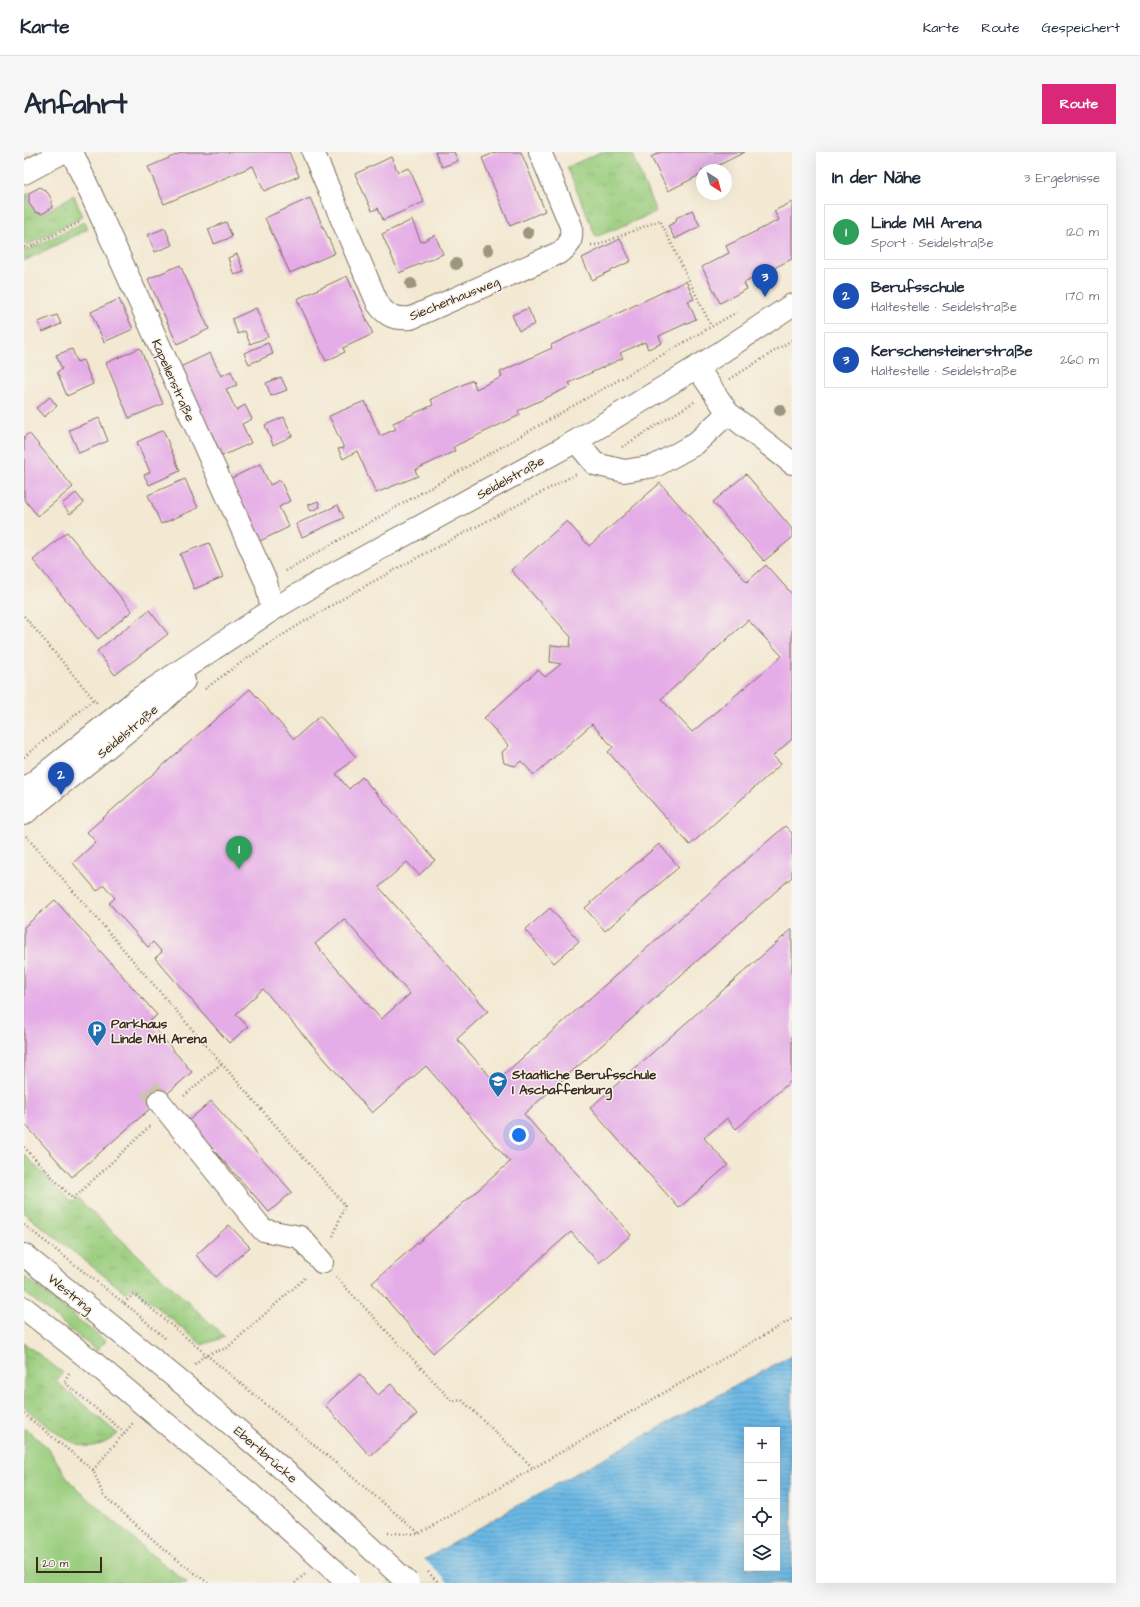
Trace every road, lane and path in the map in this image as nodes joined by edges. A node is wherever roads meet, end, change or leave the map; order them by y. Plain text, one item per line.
1 (63, 152) edge
2 (72, 152) edge
3 (313, 152) edge
4 (540, 152) edge
5 (24, 173) edge
6 (98, 213) junction
7 (568, 246) junction
8 (24, 247) edge
9 (792, 305) edge
10 (737, 312) dead end
11 (711, 326) junction
12 (792, 340) edge
13 (697, 367) junction
14 (712, 391) junction
15 (728, 412) junction
16 (576, 441) junction
17 (792, 462) edge
18 (595, 464) junction
19 (266, 582) junction
20 (272, 610) junction
21 (24, 616) edge
22 (224, 642) junction
23 (203, 690) dead end
24 (93, 700) junction
25 (114, 718) junction
26 (24, 757) edge
27 (24, 790) edge
28 (24, 814) edge
29 (24, 834) edge
30 (221, 1064) junction
31 (163, 1105) junction
32 (24, 1147) edge
33 (24, 1225) edge
34 (24, 1255) edge
35 (322, 1262) junction
36 (124, 1303) junction
37 (24, 1308) edge
38 (134, 1311) dead end
39 (792, 1319) edge
40 (118, 1331) joint
41 (205, 1354) junction
42 (194, 1365) dead end
43 (70, 1373) dead end
44 (24, 1414) edge
45 (135, 1422) dead end
46 (124, 1432) junction
47 (532, 1467) junction
48 (93, 1470) junction
49 (208, 1583) edge
50 (348, 1583) edge
51 (408, 1583) edge

1 - 5 main road
2 - 6 main road, Kapellenstraße
3 - 7 main road, Siechenhausweg
4 - 7 main road
6 - 8 path
6 - 19 main road, Kapellenstraße
7 - 11 path
9 - 13 main road, Seidelstraße
10 - 11 path
11 - 19 path
12 - 14 path
13 - 14 main road
13 - 16 main road, Seidelstraße
14 - 15 main road
14 - 18 path
15 - 17 main road
15 - 18 main road
16 - 18 main road
16 - 20 main road, Seidelstraße
18 - 23 path
19 - 20 main road, Kapellenstraße
20 - 22 main road, Seidelstraße
21 - 24 path
22 - 25 main road, Seidelstraße
22 - 28 main road, Seidelstraße
24 - 25 path
24 - 26 path
25 - 27 main road, Seidelstraße
29 - 30 path
30 - 31 path
30 - 35 path
31 - 32 path
31 - 35 main road
33 - 36 path
34 - 40 main road, Westring
35 - 41 path
35 - 47 path
36 - 38 path
36 - 41 path
37 - 50 main road, bridge
39 - 47 path
40 - 51 main road, Ebertbrücke, bridge
41 - 42 path
41 - 47 path
43 - 46 path
44 - 48 path
45 - 46 path
46 - 48 path
48 - 49 path

